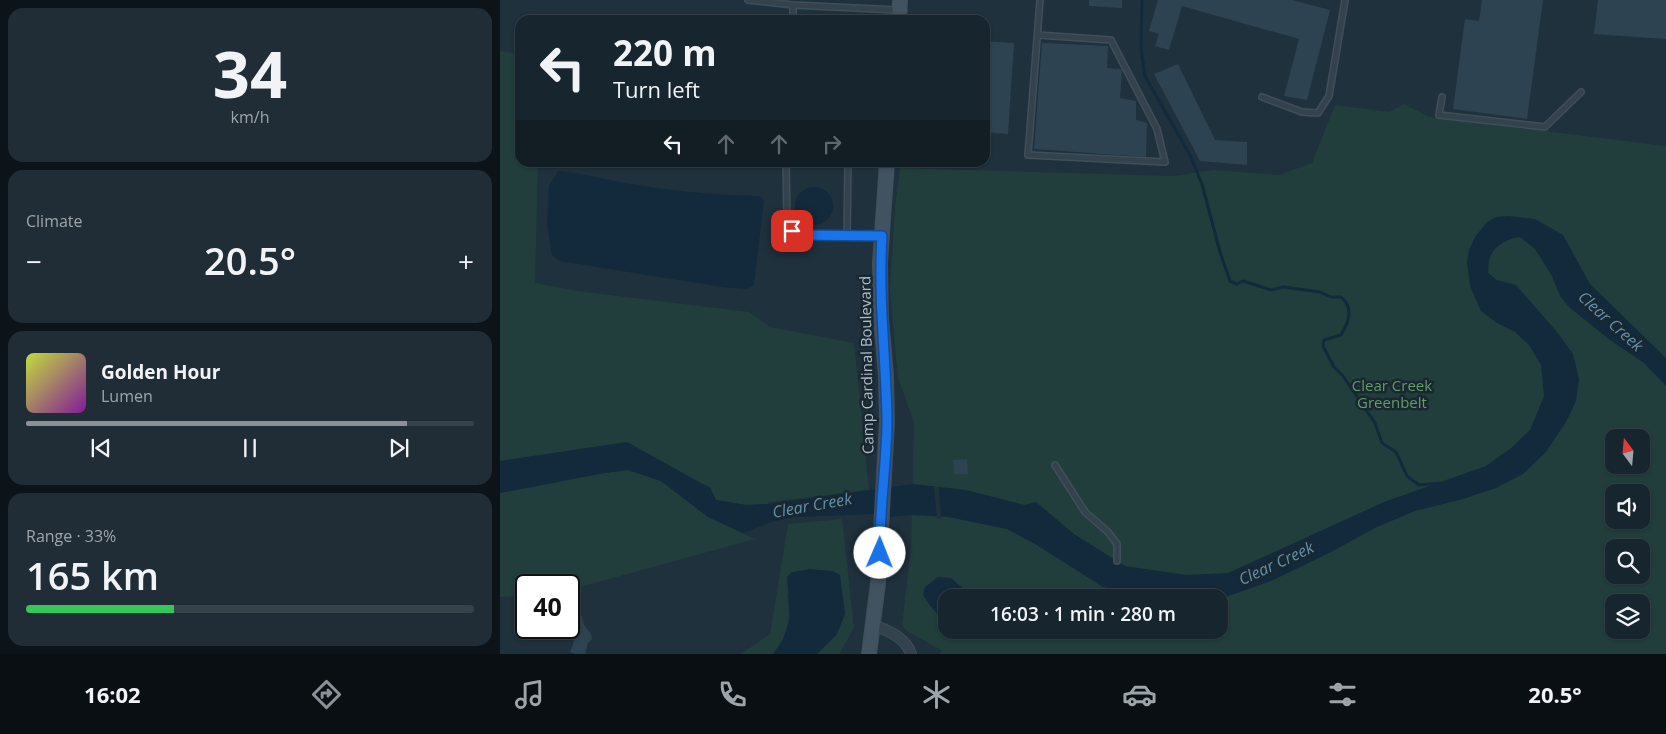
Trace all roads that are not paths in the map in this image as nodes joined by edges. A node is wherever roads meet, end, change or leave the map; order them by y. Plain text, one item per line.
1 (748, 0) edge
2 (1040, 0) edge
3 (1345, 0) edge
4 (793, 4) junction
5 (900, 10) edge
6 (793, 15) edge
7 (1038, 35) junction
8 (1581, 92) dead end
9 (1262, 97) dead end
10 (1442, 97) dead end
11 (786, 167) edge
12 (848, 167) edge
13 (887, 167) edge
14 (847, 236) junction
15 (882, 236) junction
16 (1055, 465) dead end
17 (1117, 561) dead end
18 (874, 625) junction
19 (864, 654) edge
20 (869, 654) edge
21 (911, 654) edge

1 - 4 lane
2 - 7 lane
3 - 9 lane
4 - 5 lane
4 - 6 lane
7 - 7 lane
8 - 10 lane
11 - 14 lane
12 - 14 lane
13 - 15 street, Camp Cardinal Boulevard
14 - 15 lane
15 - 18 street, Camp Cardinal Boulevard
16 - 17 lane
18 - 19 street
18 - 20 street
18 - 21 street

